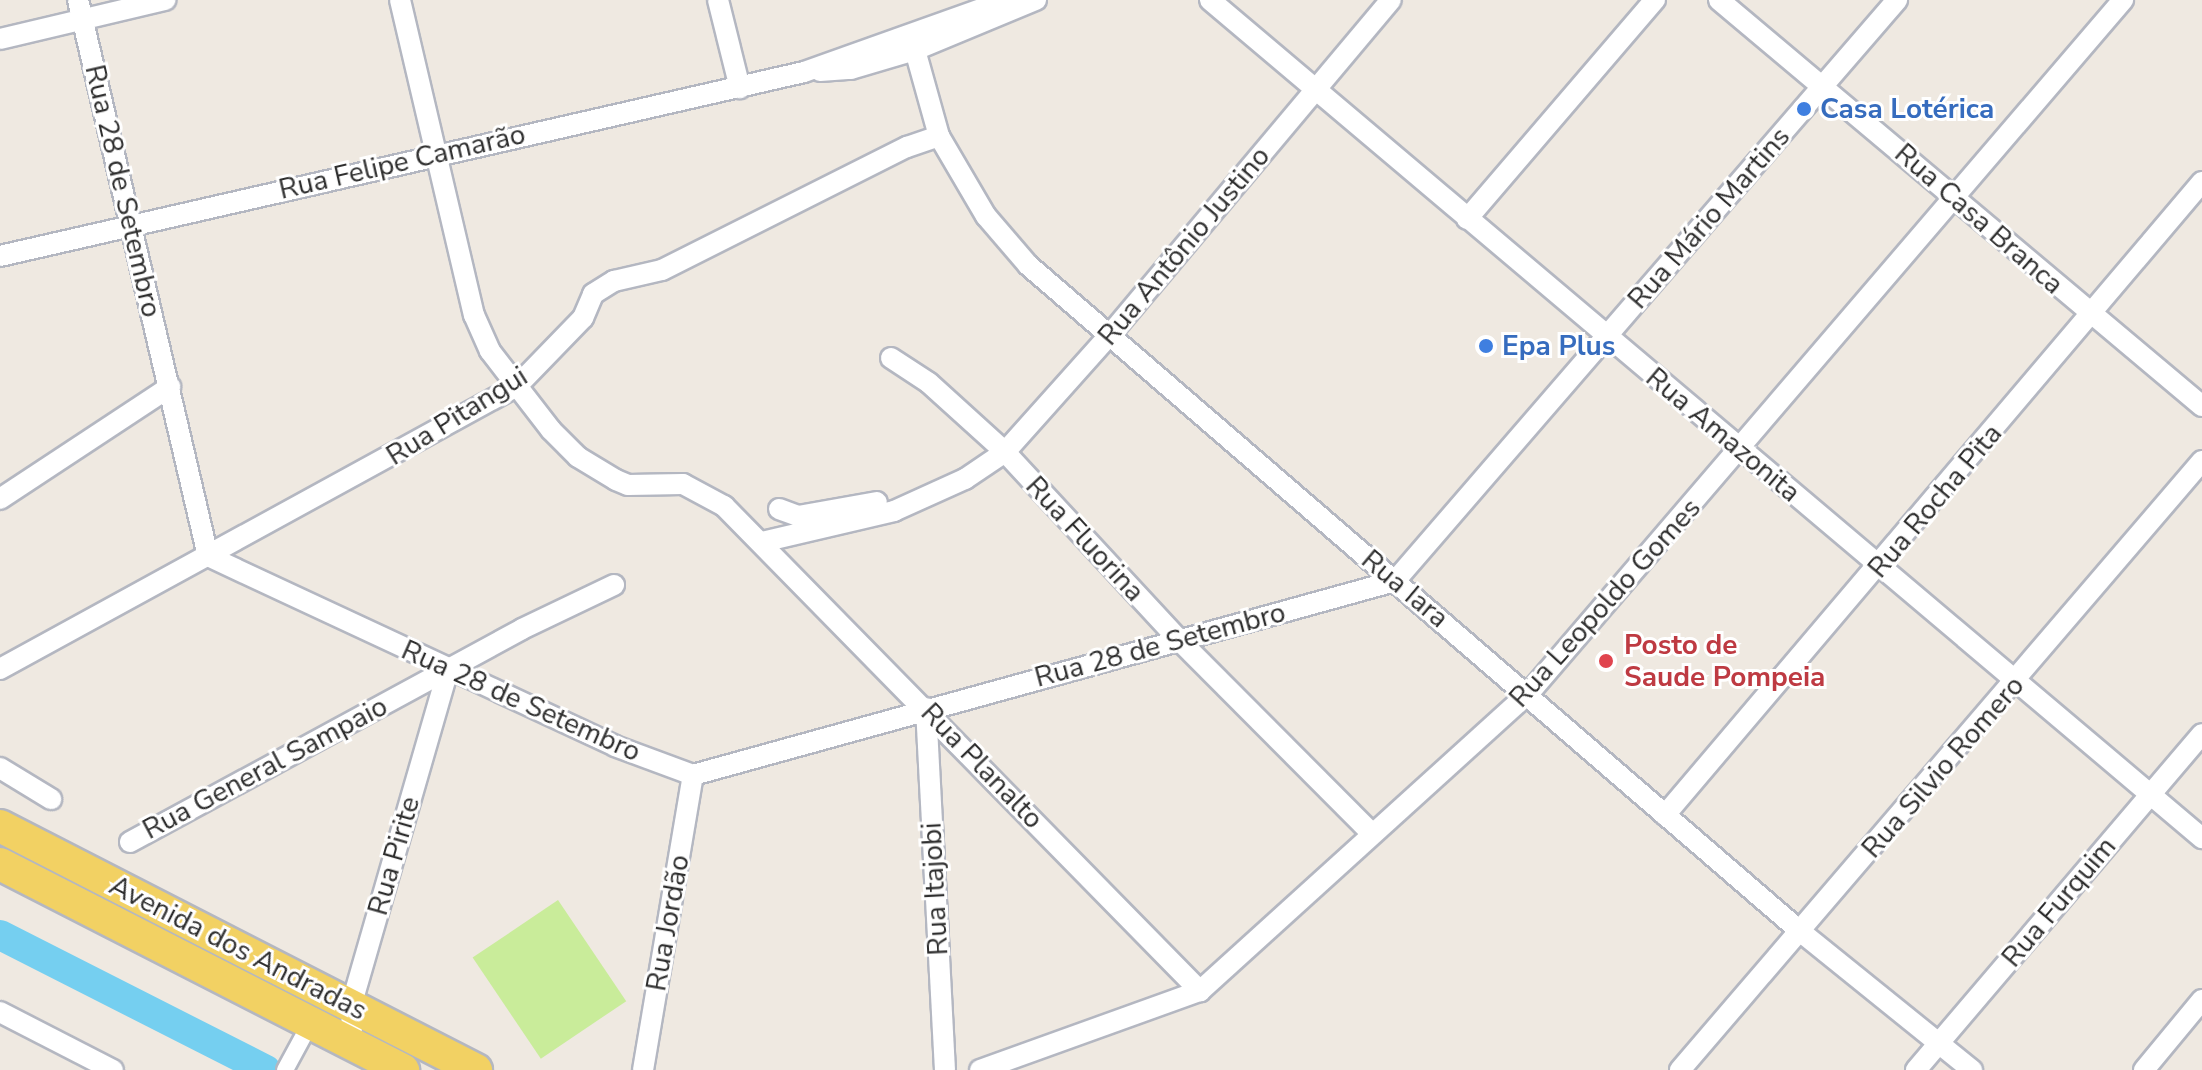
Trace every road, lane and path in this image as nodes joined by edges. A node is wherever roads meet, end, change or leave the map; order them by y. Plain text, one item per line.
1 (165, 0) edge
2 (400, 0) edge
3 (718, 0) edge
4 (1006, 0) edge
5 (1036, 0) edge
6 (1210, 0) edge
7 (1391, 0) edge
8 (1655, 0) edge
9 (1719, 0) edge
10 (1897, 0) edge
11 (2123, 0) edge
12 (80, 10) edge
13 (0, 39) edge
14 (915, 50) junction
15 (804, 72) junction
16 (1823, 86) junction
17 (740, 88) junction
18 (1315, 90) junction
19 (939, 136) junction
20 (439, 152) junction
21 (2202, 182) edge
22 (1955, 199) junction
23 (1467, 219) junction
24 (131, 226) junction
25 (0, 256) edge
26 (2091, 315) junction
27 (1605, 336) junction
28 (1108, 337) junction
29 (891, 358) dead end
30 (517, 386) junction
31 (170, 387) junction
32 (2202, 406) edge
33 (1741, 451) junction
34 (1005, 452) junction
35 (2202, 461) edge
36 (965, 479) junction
37 (0, 499) edge
38 (779, 509) dead end
39 (762, 542) junction
40 (208, 556) junction
41 (1880, 567) junction
42 (1395, 581) junction
43 (614, 585) dead end
44 (1178, 639) junction
45 (0, 669) edge
46 (448, 669) junction
47 (2016, 682) junction
48 (1529, 693) junction
49 (926, 708) junction
50 (2202, 734) edge
51 (0, 768) edge
52 (693, 775) junction
53 (2151, 795) junction
54 (51, 799) dead end
55 (1665, 815) junction
56 (0, 826) edge
57 (1372, 834) junction
58 (2202, 838) edge
59 (130, 842) dead end
60 (0, 864) edge
61 (1801, 932) junction
62 (1200, 991) junction
63 (2202, 1000) edge
64 (351, 1006) junction
65 (0, 1012) edge
66 (307, 1028) junction
67 (1939, 1043) junction
68 (352, 1045) junction
69 (113, 1070) edge
70 (285, 1070) edge
71 (403, 1070) edge
72 (476, 1070) edge
73 (643, 1070) edge
74 (945, 1070) edge
75 (980, 1070) edge
76 (1680, 1070) edge
77 (1916, 1070) edge
78 (1972, 1070) edge
79 (2144, 1070) edge

1 - 12 street
2 - 20 street
3 - 17 street
4 - 15 street, Rua Felipe Camarão
5 - 14 street, Rua Felipe Camarão
6 - 18 street, Rua Amazonita
7 - 18 street, Rua Antônio Justino
8 - 23 street
9 - 16 street, Rua Casa Branca
10 - 16 street, Rua Mário Martins
11 - 22 street, Rua Leopoldo Gomes
12 - 13 street
12 - 24 street, Rua 28 de Setembro
14 - 15 street, Rua Felipe Camarão
14 - 19 street, Rua Iara
15 - 17 street, Rua Felipe Camarão
16 - 22 street, Rua Casa Branca
16 - 27 street, Rua Mário Martins
17 - 20 street, Rua Felipe Camarão
18 - 23 street, Rua Amazonita
18 - 28 street, Rua Antônio Justino
19 - 28 street, Rua Iara
19 - 30 street, Rua Pitangui
20 - 24 street, Rua Felipe Camarão
20 - 30 street
21 - 26 street, Rua Rocha Pita
22 - 26 street, Rua Casa Branca
22 - 33 street, Rua Leopoldo Gomes
23 - 27 street, Rua Amazonita
24 - 25 street, Rua Felipe Camarão
24 - 31 street, Rua 28 de Setembro
26 - 32 street, Rua Casa Branca
26 - 41 street, Rua Rocha Pita
27 - 33 street, Rua Amazonita
27 - 42 street, Rua Mário Martins
28 - 34 street, Rua Antônio Justino
28 - 42 street, Rua Iara
29 - 34 street, Rua Fluorina
30 - 39 street
30 - 40 street, Rua Pitangui
31 - 37 street
31 - 40 street, Rua 28 de Setembro
33 - 41 street, Rua Amazonita
33 - 48 street, Rua Leopoldo Gomes
34 - 36 street, Rua Antônio Justino
34 - 44 street, Rua Fluorina
35 - 47 street, Rua Silvio Romero
36 - 38 street, Rua Antônio Justino
36 - 39 street, Rua Antônio Justino
39 - 49 street, Rua Planalto
40 - 45 street, Rua Pitangui
40 - 46 street, Rua 28 de Setembro
41 - 47 street, Rua Amazonita
41 - 55 street, Rua Rocha Pita
42 - 44 street, Rua 28 de Setembro
42 - 48 street, Rua Iara
43 - 46 street, Rua General Sampaio
44 - 49 street, Rua 28 de Setembro
44 - 57 street, Rua Fluorina
46 - 52 street, Rua 28 de Setembro
46 - 59 street, Rua General Sampaio
46 - 64 street, Rua Pirite
47 - 53 street, Rua Amazonita
47 - 61 street, Rua Silvio Romero
48 - 55 street, Rua Iara
48 - 57 street, Rua Leopoldo Gomes
49 - 52 street, Rua 28 de Setembro
49 - 62 street, Rua Planalto
49 - 74 street, Rua Itajobi
50 - 53 street, Rua Furquim
51 - 54 street
52 - 73 street, Rua Jordão
53 - 58 street, Rua Amazonita
53 - 67 street, Rua Furquim
55 - 61 street, Rua Iara
56 - 64 main road, Avenida dos Andradas
57 - 62 street, Rua Leopoldo Gomes
60 - 66 main road, Avenida dos Andradas
61 - 67 street, Rua Iara
61 - 76 street, Rua Silvio Romero
62 - 75 street, Rua Leopoldo Gomes
63 - 79 street
64 - 68 street, Rua Pirite
64 - 72 main road, Avenida dos Andradas
65 - 69 street
66 - 68 main road, Avenida dos Andradas
66 - 70 street
67 - 77 street, Rua Furquim
67 - 78 street, Rua Iara
68 - 71 main road, Avenida dos Andradas

